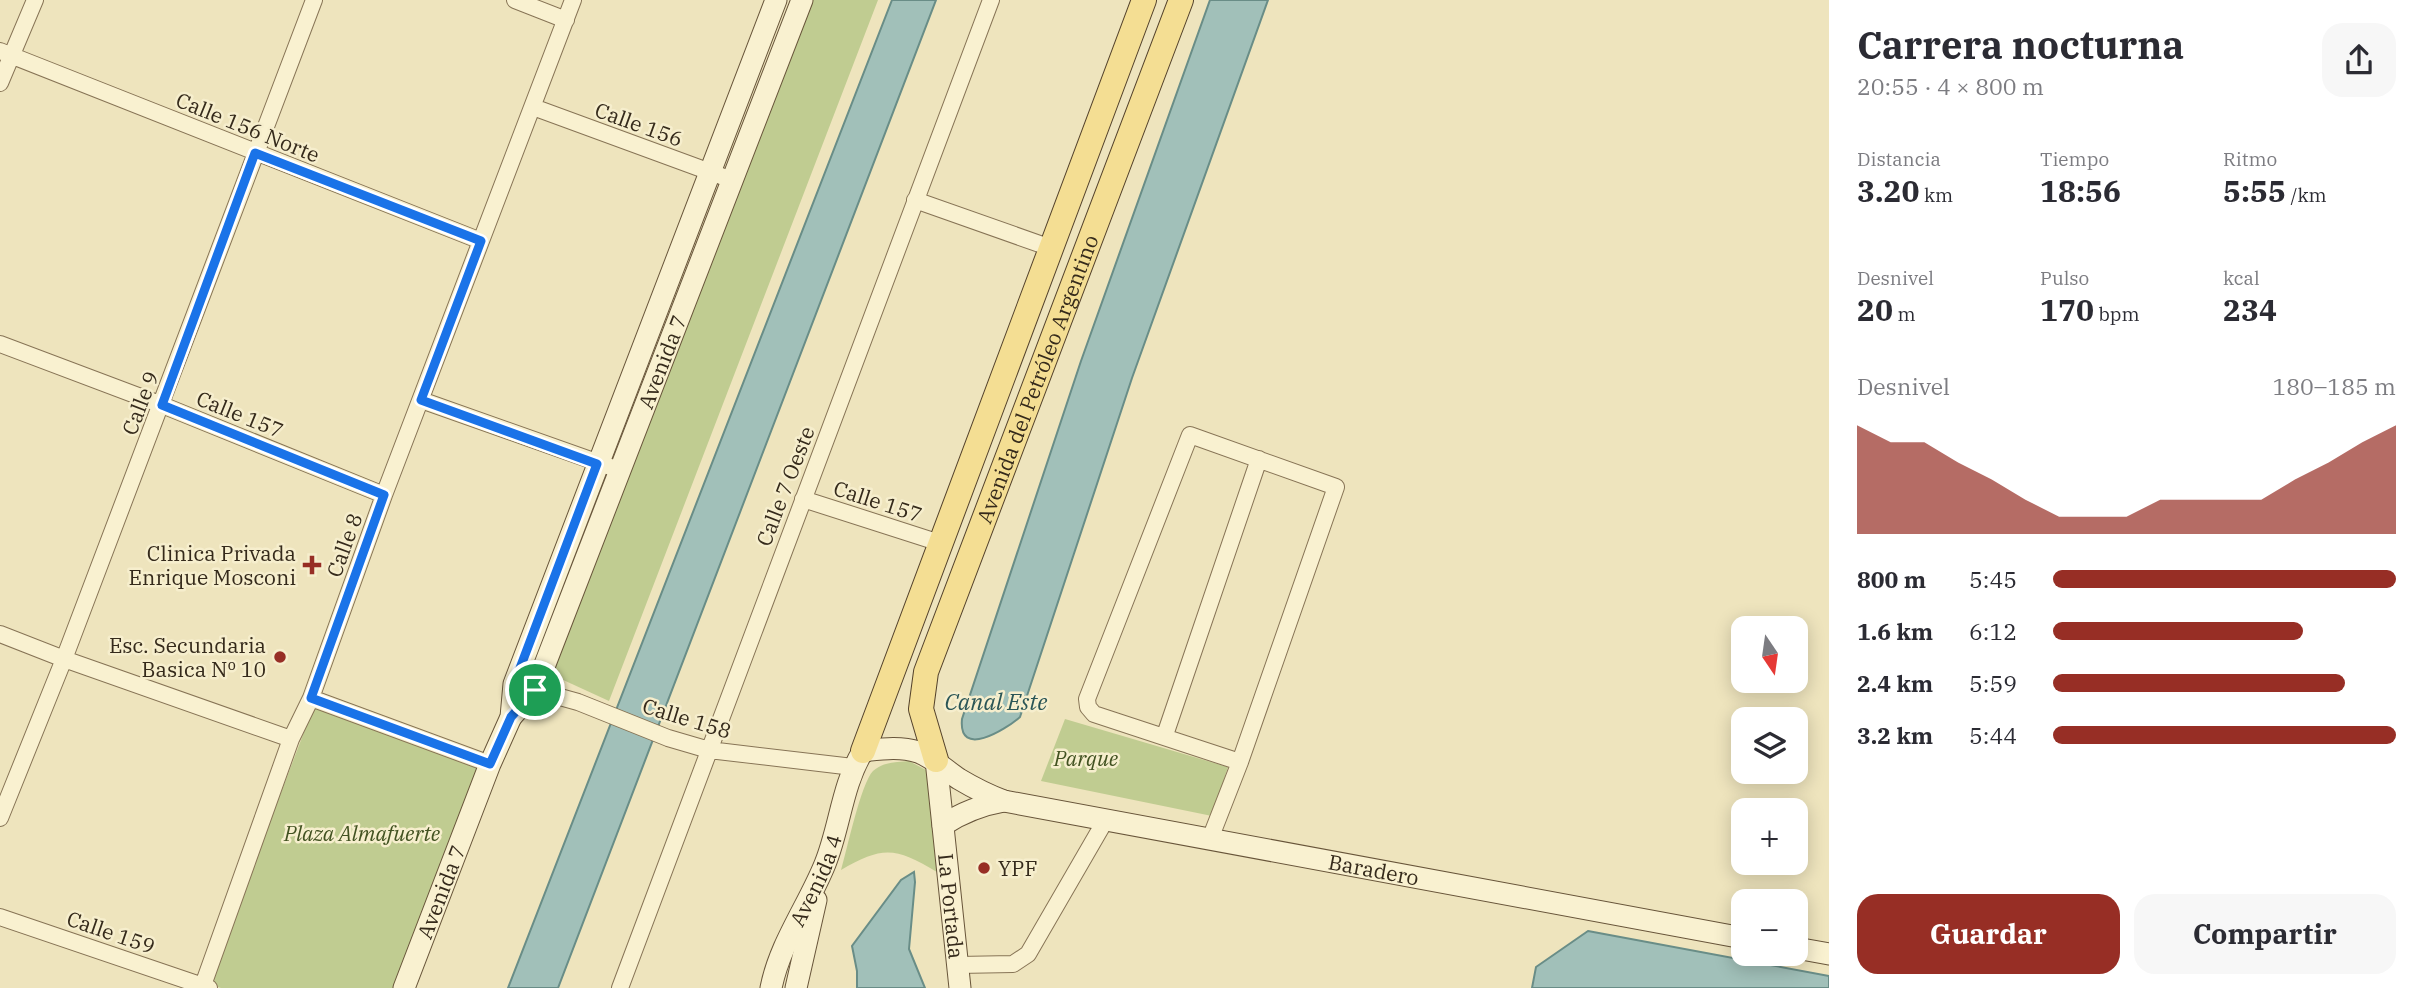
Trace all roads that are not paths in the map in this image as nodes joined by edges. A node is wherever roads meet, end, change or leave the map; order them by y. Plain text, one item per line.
1 (35, 0) edge
2 (314, 0) edge
3 (515, 0) edge
4 (573, 0) edge
5 (776, 0) edge
6 (802, 0) edge
7 (991, 0) edge
8 (1144, 0) edge
9 (1181, 0) edge
10 (566, 20) junction
11 (6, 53) edge
12 (0, 83) edge
13 (533, 107) junction
14 (255, 153) junction
15 (710, 172) junction
16 (732, 180) junction
17 (915, 200) junction
18 (481, 241) junction
19 (1051, 248) junction
20 (0, 344) edge
21 (421, 400) junction
22 (162, 405) junction
23 (1259, 459) junction
24 (597, 464) junction
25 (619, 470) junction
26 (384, 495) junction
27 (803, 499) junction
28 (940, 543) junction
29 (0, 634) edge
30 (64, 659) junction
31 (514, 684) junction
32 (535, 690) junction
33 (311, 698) junction
34 (511, 717) junction
35 (1165, 736) junction
36 (291, 739) junction
37 (709, 750) junction
38 (858, 759) junction
39 (936, 760) junction
40 (1240, 762) junction
41 (490, 764) junction
42 (1004, 801) junction
43 (0, 818) edge
44 (1105, 821) junction
45 (943, 825) junction
46 (1210, 839) junction
47 (825, 864) junction
48 (0, 916) edge
49 (1731, 936) edge
50 (1808, 950) edge
51 (1829, 954) edge
52 (958, 965) junction
53 (205, 987) edge
54 (404, 988) edge
55 (620, 988) edge
56 (771, 988) edge
57 (796, 988) edge
58 (960, 988) edge

1 - 11 street
2 - 14 street, Calle 9
3 - 10 street
4 - 10 street, Calle 8
5 - 15 main road, Avenida 7
6 - 16 main road, Avenida 7
7 - 17 street, Calle 7 Oeste
8 - 19 main road, Avenida del Petróleo Argentino
9 - 39 main road, Avenida del Petróleo Argentino
10 - 13 street, Calle 8
11 - 12 street
11 - 14 street, Calle 156 Norte
13 - 15 street, Calle 156
13 - 18 street, Calle 8
14 - 18 street, Calle 156 Norte
14 - 22 street, Calle 9
15 - 16 street, Calle 156
15 - 24 main road, Avenida 7
16 - 25 main road, Avenida 7
17 - 19 street
17 - 27 street, Calle 7 Oeste
18 - 21 street, Calle 8
19 - 28 main road, Avenida del Petróleo Argentino
20 - 22 street, Calle 157
21 - 24 street
21 - 26 street, Calle 8
22 - 26 street, Calle 157
22 - 30 street, Calle 9
23 - 35 street
23 - 35 street
23 - 40 street
24 - 25 street
24 - 31 main road, Avenida 7
25 - 32 main road, Avenida 7
26 - 33 street, Calle 8
27 - 28 street, Calle 157
27 - 37 street, Calle 7 Oeste
28 - 38 main road, Avenida del Petróleo Argentino
29 - 30 street
30 - 36 street
30 - 43 street, Calle 9
31 - 32 street, Calle 158
31 - 34 main road, Avenida 7
32 - 34 main road, Avenida 7
32 - 37 street, Calle 158
33 - 36 street, Calle 8
33 - 41 street
34 - 41 main road, Avenida 7
35 - 40 street
36 - 53 street, Calle 8
37 - 38 street, Calle 158
37 - 55 street, Calle 7 Oeste
38 - 39 main road
38 - 47 main road, Avenida 4
39 - 42 main road, Baradero
39 - 45 main road, La Portada
40 - 46 street
41 - 54 main road, Avenida 7
42 - 44 main road, Baradero
42 - 45 main road, Baradero
44 - 46 main road, Baradero
44 - 52 street
45 - 52 main road, La Portada
46 - 49 main road, Baradero
47 - 56 main road, Avenida 4
47 - 57 main road
48 - 53 street, Calle 159
50 - 51 main road
52 - 58 main road, La Portada

